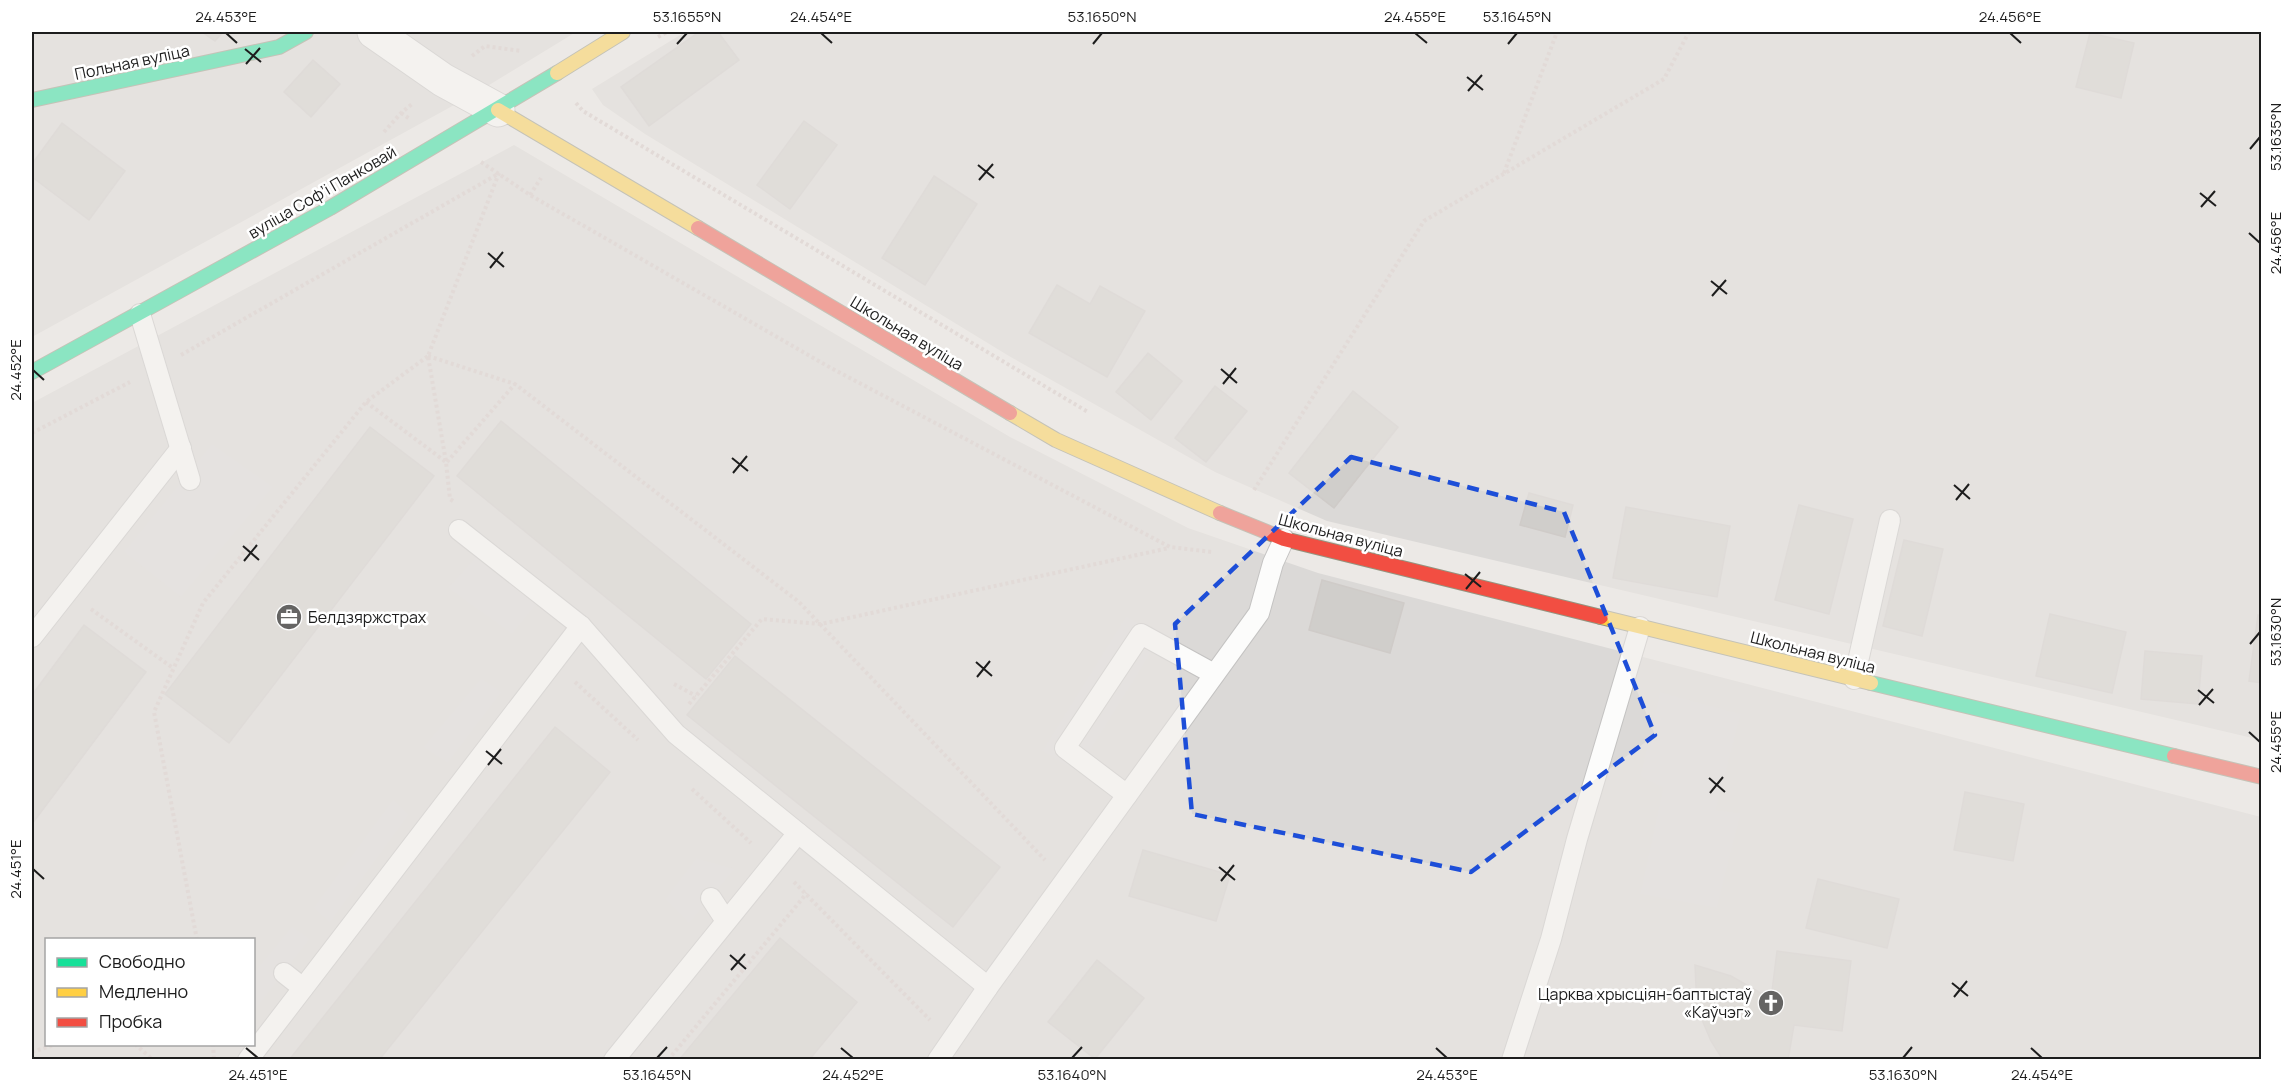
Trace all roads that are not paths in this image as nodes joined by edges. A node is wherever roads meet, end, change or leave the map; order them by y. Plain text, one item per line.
1 (306, 32) edge
2 (374, 32) edge
3 (623, 32) edge
4 (32, 100) edge
5 (498, 110) junction
6 (140, 315) junction
7 (32, 372) edge
8 (180, 448) junction
9 (190, 480) dead end
10 (1890, 520) dead end
11 (459, 530) dead end
12 (1284, 539) junction
13 (581, 626) junction
14 (1640, 627) junction
15 (32, 637) edge
16 (1214, 674) junction
17 (1854, 679) junction
18 (2262, 777) edge
19 (1127, 795) junction
20 (798, 833) junction
21 (711, 897) dead end
22 (726, 921) junction
23 (284, 973) dead end
24 (988, 987) junction
25 (303, 988) junction
26 (248, 1059) edge
27 (614, 1059) edge
28 (938, 1059) edge
29 (1512, 1059) edge

1 - 4 street, Польная вуліца
2 - 5 street
3 - 5 street, вуліца Софʼі Панковай
5 - 6 street, вуліца Софʼі Панковай
5 - 12 street, Школьная вуліца
6 - 7 street, вуліца Софʼі Панковай
6 - 8 lane
8 - 9 lane
8 - 15 lane
10 - 17 lane
11 - 13 lane
12 - 14 street, Школьная вуліца
12 - 16 lane
13 - 20 lane
13 - 25 lane
14 - 17 street, Школьная вуліца
14 - 29 lane
16 - 19 lane
16 - 19 lane
17 - 18 street, Школьная вуліца
19 - 24 lane
20 - 22 lane
20 - 24 lane
21 - 22 lane
22 - 27 lane
23 - 25 lane
24 - 28 lane
25 - 26 lane

